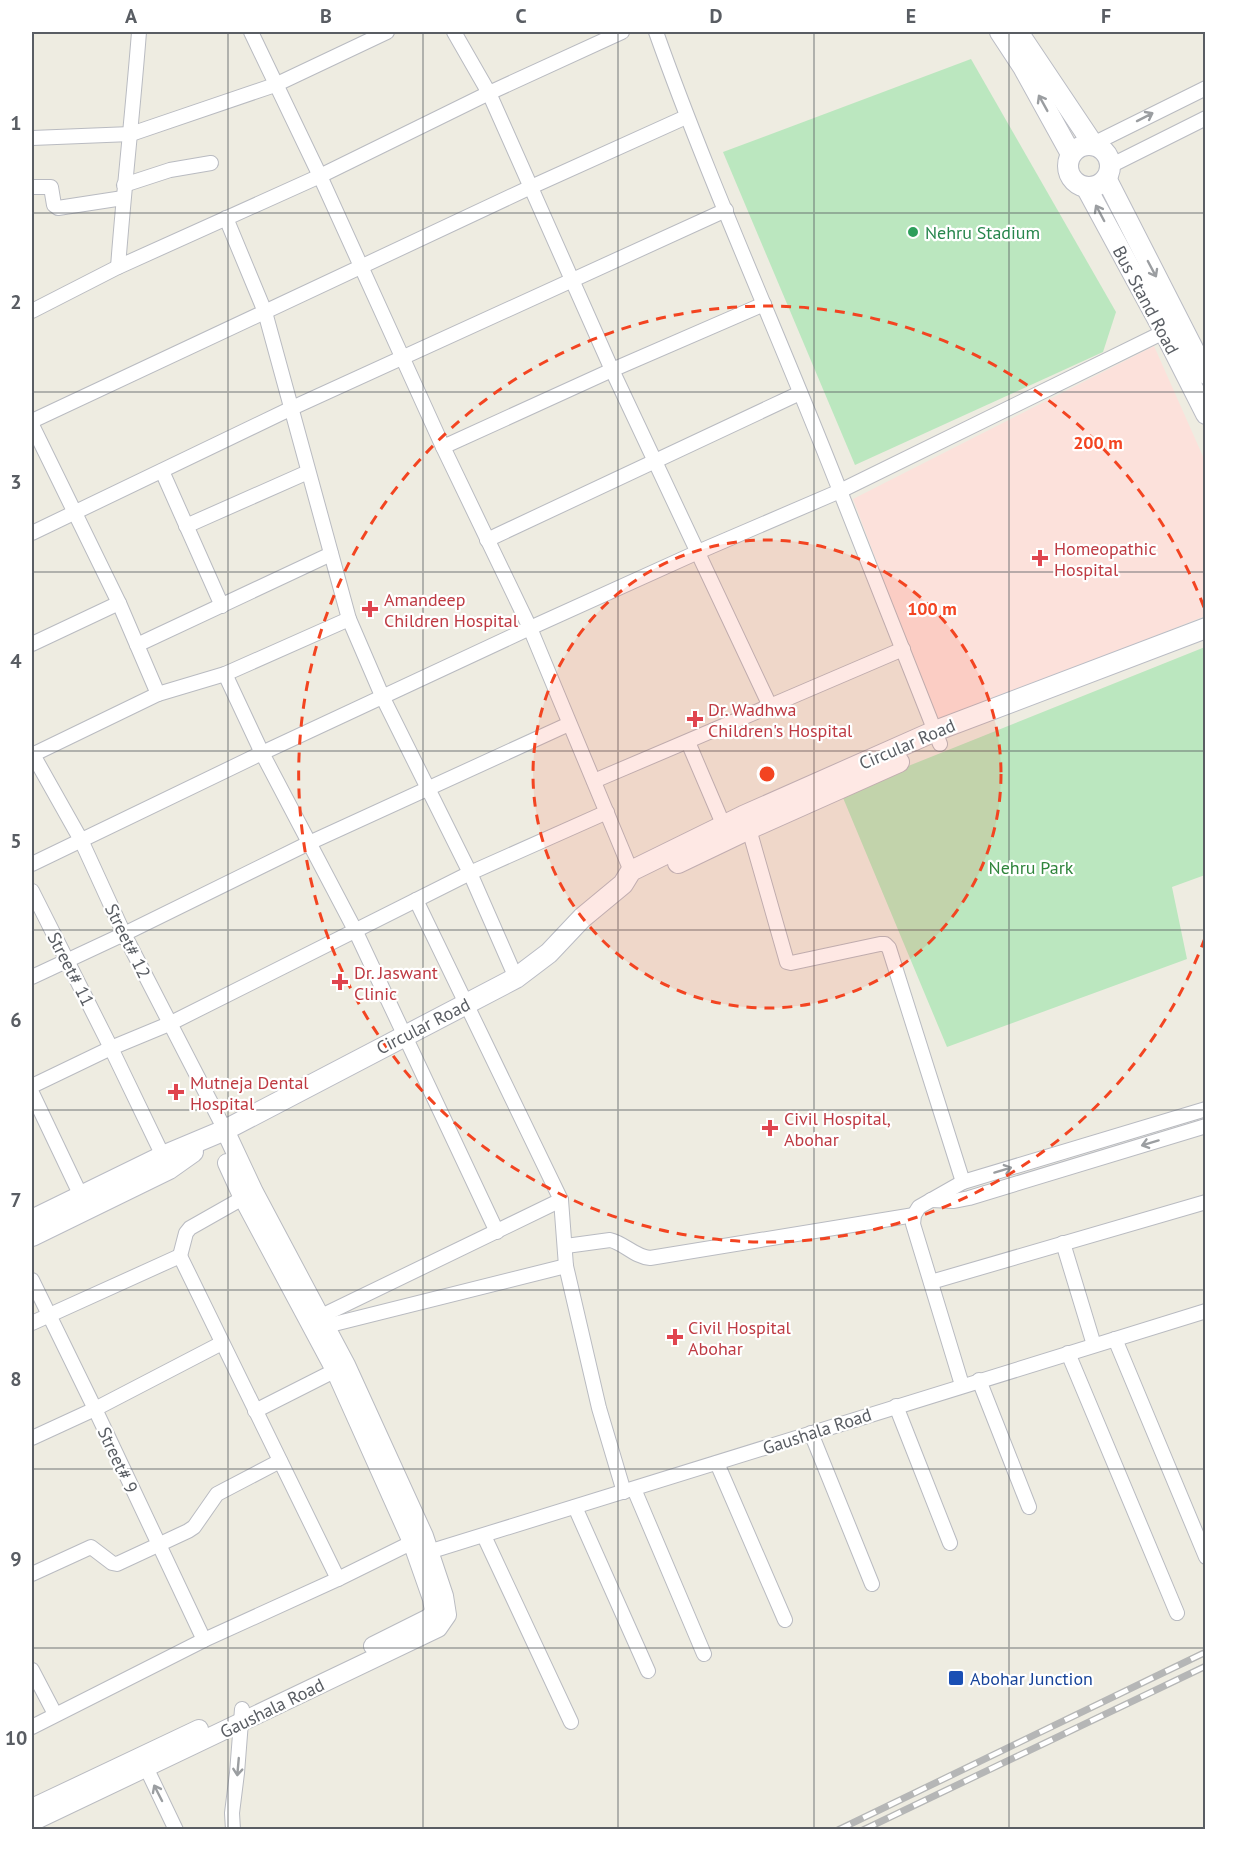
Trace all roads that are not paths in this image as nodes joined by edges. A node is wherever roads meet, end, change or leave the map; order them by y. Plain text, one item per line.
1 (139, 32) edge
2 (251, 32) edge
3 (387, 32) edge
4 (454, 32) edge
5 (622, 32) edge
6 (656, 32) edge
7 (1000, 32) edge
8 (1018, 32) edge
9 (275, 85) junction
10 (1206, 88) edge
11 (489, 93) junction
12 (686, 117) junction
13 (1206, 118) edge
14 (131, 134) junction
15 (32, 138) edge
16 (1093, 144) junction
17 (1071, 154) junction
18 (211, 163) dead end
19 (1109, 172) junction
20 (320, 176) junction
21 (32, 187) edge
22 (531, 187) junction
23 (1086, 187) junction
24 (124, 192) junction
25 (726, 210) junction
26 (226, 218) junction
27 (117, 267) junction
28 (361, 267) junction
29 (573, 281) junction
30 (764, 304) junction
31 (32, 311) edge
32 (265, 312) junction
33 (1172, 327) junction
34 (402, 357) junction
35 (612, 370) junction
36 (1206, 374) edge
37 (800, 393) junction
38 (292, 408) junction
39 (1206, 414) edge
40 (32, 423) edge
41 (443, 447) junction
42 (655, 462) junction
43 (162, 471) junction
44 (308, 472) junction
45 (840, 491) junction
46 (74, 511) junction
47 (186, 526) junction
48 (32, 533) edge
49 (487, 540) junction
50 (698, 552) junction
51 (331, 555) junction
52 (118, 603) junction
53 (222, 606) junction
54 (349, 618) junction
55 (530, 628) junction
56 (1206, 628) edge
57 (1206, 642) edge
58 (32, 644) edge
59 (137, 645) junction
60 (903, 649) junction
61 (225, 674) junction
62 (158, 694) junction
63 (382, 698) junction
64 (770, 706) junction
65 (569, 724) junction
66 (937, 737) junction
67 (688, 742) junction
68 (262, 753) junction
69 (32, 754) edge
70 (594, 781) junction
71 (428, 787) junction
72 (607, 812) junction
73 (749, 829) junction
74 (726, 832) junction
75 (81, 840) junction
76 (309, 843) junction
77 (32, 864) edge
78 (470, 873) junction
79 (627, 878) junction
80 (32, 891) edge
81 (416, 900) junction
82 (355, 930) junction
83 (124, 934) junction
84 (66, 961) junction
85 (32, 977) edge
86 (516, 978) junction
87 (467, 1003) junction
88 (169, 1024) junction
89 (405, 1035) junction
90 (111, 1048) junction
91 (32, 1086) edge
92 (32, 1093) edge
93 (1206, 1109) edge
94 (1206, 1125) edge
95 (214, 1134) junction
96 (163, 1156) junction
97 (963, 1182) junction
98 (249, 1195) junction
99 (81, 1196) junction
100 (561, 1200) junction
101 (930, 1200) junction
102 (1206, 1202) edge
103 (914, 1215) junction
104 (32, 1220) edge
105 (497, 1232) junction
106 (32, 1236) edge
107 (1063, 1244) junction
108 (566, 1246) junction
109 (180, 1256) junction
110 (566, 1266) junction
111 (32, 1280) edge
112 (931, 1282) junction
113 (1206, 1311) edge
114 (48, 1315) junction
115 (32, 1323) edge
116 (318, 1323) junction
117 (1115, 1339) junction
118 (222, 1342) junction
119 (1094, 1345) junction
120 (1068, 1353) junction
121 (340, 1367) junction
122 (979, 1380) junction
123 (962, 1385) junction
124 (896, 1406) junction
125 (95, 1409) junction
126 (255, 1411) junction
127 (811, 1433) junction
128 (32, 1438) edge
129 (280, 1461) junction
130 (717, 1463) junction
131 (629, 1490) junction
132 (575, 1507) junction
133 (1029, 1508) dead end
134 (484, 1536) junction
135 (950, 1543) dead end
136 (158, 1545) junction
137 (421, 1546) junction
138 (1206, 1557) edge
139 (32, 1574) edge
140 (338, 1579) junction
141 (872, 1584) dead end
142 (1178, 1613) dead end
143 (785, 1620) dead end
144 (204, 1640) junction
145 (704, 1654) dead end
146 (32, 1670) edge
147 (648, 1671) dead end
148 (55, 1714) junction
149 (241, 1716) junction
150 (571, 1722) dead end
151 (32, 1727) edge
152 (143, 1762) junction
153 (32, 1808) edge
154 (32, 1822) edge
155 (176, 1830) edge
156 (232, 1830) edge

1 - 14 street
2 - 9 street
3 - 9 street
4 - 11 street
5 - 11 street
6 - 12 street
17 -> 7 main road, Bus Stand Road
8 - 16 main road, Bus Stand Road
9 - 14 street
9 - 20 street
16 -> 10 street
11 - 20 street
11 - 22 street
12 - 22 street
12 - 25 street
13 - 19 street
14 - 15 street
14 - 24 street
16 - 17 main road
16 - 19 main road, Bus Stand Road
17 - 23 main road, Bus Stand Road
18 - 24 street
19 - 23 main road
19 -> 33 main road, Bus Stand Road
20 - 26 street
20 - 28 street
21 - 24 street
22 - 28 street
22 - 29 street
33 -> 23 main road, Bus Stand Road
24 - 27 street
25 - 29 street
25 - 30 street
26 - 27 street
26 - 32 street
27 - 31 street
28 - 32 street
28 - 34 street
29 - 34 street
29 - 35 street
30 - 35 street
30 - 37 street
32 - 38 street
32 - 40 street
33 - 36 main road, Bus Stand Road
33 - 39 main road, Bus Stand Road
33 - 45 street
34 - 38 street
34 - 41 street
35 - 41 street
35 - 42 street
37 - 42 street
37 - 45 street
38 - 43 street
38 - 44 street
40 - 46 street
41 - 49 street
42 - 49 street
42 - 50 street
43 - 46 street
43 - 47 street
44 - 47 street
44 - 51 street
45 - 50 street
45 - 60 street
46 - 48 street
46 - 52 street
47 - 53 street
49 - 55 street
50 - 55 street
50 - 64 street
51 - 53 street
51 - 54 street
52 - 58 street
52 - 59 street
53 - 59 street
54 - 61 street
54 - 63 street
55 - 63 street
55 - 65 street
56 - 66 main road, Circular Road
57 - 66 main road, Circular Road
59 - 62 street
60 - 64 street
60 - 66 street
61 - 62 street
61 - 68 street
62 - 69 street
63 - 68 street
63 - 71 street
64 - 67 street
65 - 70 street
65 - 71 street
66 - 73 main road, Circular Road
66 - 74 main road, Circular Road
67 - 70 street
67 - 74 street
68 - 75 street
68 - 76 street
69 - 75 street, Street# 12
70 - 72 street
71 - 76 street
71 - 78 street
72 - 78 street
72 - 79 street
73 - 74 main road, Circular Road
73 - 97 street
74 - 79 main road, Circular Road
75 - 77 street
75 - 83 street, Street# 12
76 - 82 street
76 - 83 street
78 - 81 street
78 - 86 street
79 - 86 main road, Circular Road
80 - 84 street, Street# 11
81 - 82 street
81 - 87 street
82 - 88 street
82 - 89 street
83 - 84 street
83 - 88 street, Street# 12
84 - 85 street
84 - 90 street, Street# 11
86 - 87 main road, Circular Road
87 - 89 main road, Circular Road
87 - 100 street
88 - 90 street
88 - 95 street, Street# 12
89 - 95 main road, Circular Road
89 - 105 street
90 - 91 street
90 - 96 street, Street# 11
92 - 99 street
97 -> 93 street
94 -> 101 street
95 - 96 main road, Circular Road
95 - 98 street
95 - 106 main road, Circular Road
96 - 99 main road, Circular Road
97 - 101 street
98 - 109 street
98 - 116 street
99 - 104 main road, Circular Road
100 - 105 street
100 - 108 street
101 - 103 street
102 - 107 street
103 - 108 street
103 - 112 street
105 - 116 street
107 - 112 street
107 - 119 street
108 - 110 street
109 - 114 street
109 - 118 street
110 - 116 street
110 - 131 street
111 - 114 street, Street# 9
112 - 123 street
113 - 117 street, Gaushala Road
114 - 115 street
114 - 125 street, Street# 9
116 - 121 street
117 - 119 street, Gaushala Road
117 - 138 street
118 - 125 street
118 - 126 street
119 - 120 street, Gaushala Road
120 - 122 street, Gaushala Road
120 - 142 street
121 - 126 street
121 - 137 street
122 - 123 street, Gaushala Road
122 - 133 street
123 - 124 street, Gaushala Road
124 - 127 street, Gaushala Road
124 - 135 street
125 - 128 street
125 - 136 street, Street# 9
126 - 129 street
127 - 130 street, Gaushala Road
127 - 141 street
129 - 136 street
129 - 140 street
130 - 131 street, Gaushala Road
130 - 143 street
131 - 132 street, Gaushala Road
131 - 145 street
132 - 134 street, Gaushala Road
132 - 147 street
134 - 137 street, Gaushala Road
134 - 150 street
136 - 139 street
136 - 144 street, Street# 9
137 - 140 street
137 - 149 street, Gaushala Road
140 - 144 street
144 - 148 street
146 - 148 street
148 - 151 street
149 - 152 street, Gaushala Road
149 -> 156 street
152 - 153 street, Gaushala Road
152 - 154 street, Gaushala Road
155 -> 152 street

